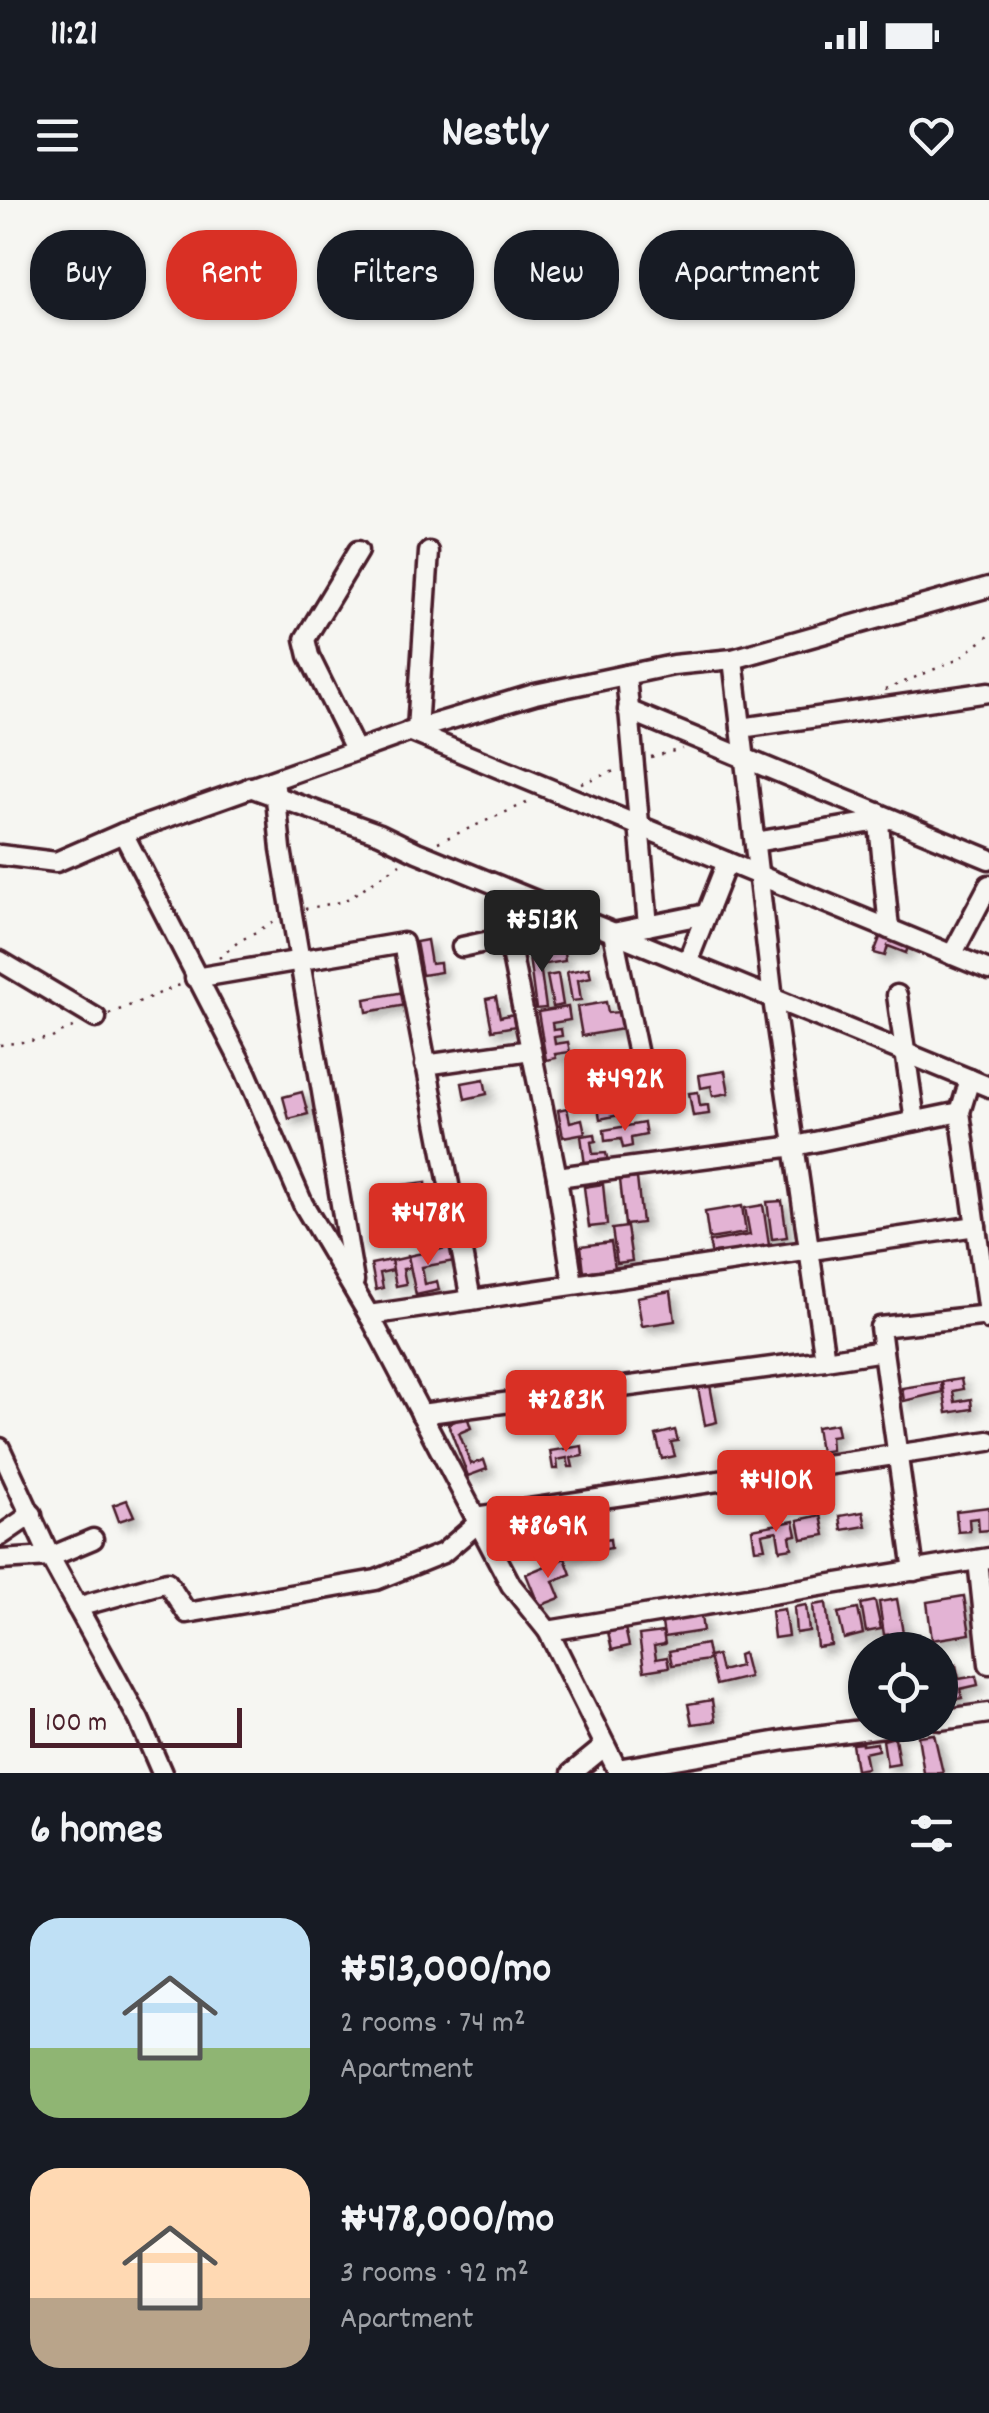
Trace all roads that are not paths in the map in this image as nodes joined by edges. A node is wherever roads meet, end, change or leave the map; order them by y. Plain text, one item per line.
1 (358, 551) dead end
2 (429, 552) dead end
3 (989, 587) edge
4 (733, 659) junction
5 (626, 675) junction
6 (989, 692) edge
7 (628, 710) junction
8 (741, 728) junction
9 (413, 730) junction
10 (355, 749) junction
11 (744, 758) junction
12 (275, 787) junction
13 (883, 817) junction
14 (640, 826) junction
15 (123, 833) junction
16 (755, 842) junction
17 (0, 855) edge
18 (989, 859) edge
19 (727, 862) junction
20 (759, 876) junction
21 (989, 885) edge
22 (706, 914) junction
23 (588, 922) junction
24 (648, 926) junction
25 (890, 930) junction
26 (613, 933) junction
27 (508, 937) junction
28 (462, 947) dead end
29 (952, 955) junction
30 (300, 960) junction
31 (0, 961) edge
32 (687, 963) junction
33 (989, 970) edge
34 (196, 978) junction
35 (897, 995) dead end
36 (774, 999) junction
37 (96, 1018) road end
38 (531, 1050) junction
39 (905, 1053) junction
40 (425, 1066) junction
41 (970, 1079) junction
42 (989, 1087) edge
43 (645, 1089) dead end
44 (960, 1112) junction
45 (915, 1121) junction
46 (794, 1146) junction
47 (558, 1177) junction
48 (976, 1226) junction
49 (810, 1250) junction
50 (572, 1284) junction
51 (356, 1293) junction
52 (471, 1300) junction
53 (369, 1315) junction
54 (989, 1317) edge
55 (883, 1352) junction
56 (825, 1360) junction
57 (422, 1414) junction
58 (989, 1441) edge
59 (0, 1448) edge
60 (897, 1453) junction
61 (32, 1514) junction
62 (476, 1520) junction
63 (0, 1536) edge
64 (93, 1539) dead end
65 (50, 1557) junction
66 (983, 1559) edge
67 (0, 1560) edge
68 (914, 1571) junction
69 (77, 1607) junction
70 (548, 1631) junction
71 (989, 1664) edge
72 (989, 1713) edge
73 (958, 1717) edge
74 (848, 1732) edge
75 (605, 1746) junction
76 (618, 1771) edge
77 (162, 1773) edge
78 (572, 1773) edge

1 - 10 street
2 - 9 street
3 - 4 street
4 - 5 street
4 - 8 street
5 - 7 street
5 - 9 street
6 - 8 street
7 - 11 street
7 - 14 street
8 - 11 street
9 - 10 street
9 - 14 street
10 - 12 street
11 - 13 street
11 - 16 street
12 - 15 street
12 - 23 street
12 - 30 street
13 - 16 street
13 - 18 street
13 - 25 street
14 - 19 street
14 - 24 street
15 - 17 street
15 - 34 street
16 - 20 street
19 - 20 street
19 - 22 street
20 - 25 street
20 - 36 street
21 - 29 street
22 - 24 street
22 - 32 street
23 - 26 street
23 - 27 street
24 - 26 street
25 - 29 street
26 - 32 street
26 - 43 street
27 - 28 street
27 - 38 street
29 - 33 street
30 - 34 street
30 - 40 street
30 - 51 street
31 - 37 street
32 - 36 street
34 - 51 street
35 - 39 street
36 - 39 street
36 - 46 street
38 - 40 street
38 - 47 street
39 - 41 street
39 - 45 street
40 - 52 street
41 - 42 street
41 - 44 street
44 - 45 street
44 - 48 street
45 - 46 street
46 - 47 street
46 - 49 street
47 - 50 street
48 - 49 street
48 - 54 street
49 - 50 street
49 - 56 street
50 - 52 street
51 - 53 street
52 - 53 street
53 - 57 street
54 - 55 street
55 - 56 street
55 - 60 street
56 - 57 street
57 - 62 street
58 - 60 street
59 - 61 street
60 - 62 street
60 - 68 street
61 - 63 street
61 - 65 street
62 - 69 street
62 - 70 street
64 - 65 street
65 - 67 street
65 - 69 street
66 - 68 street
66 - 71 street
68 - 70 street
69 - 77 street
70 - 75 street
72 - 73 street
74 - 76 street
75 - 76 street
75 - 78 street

